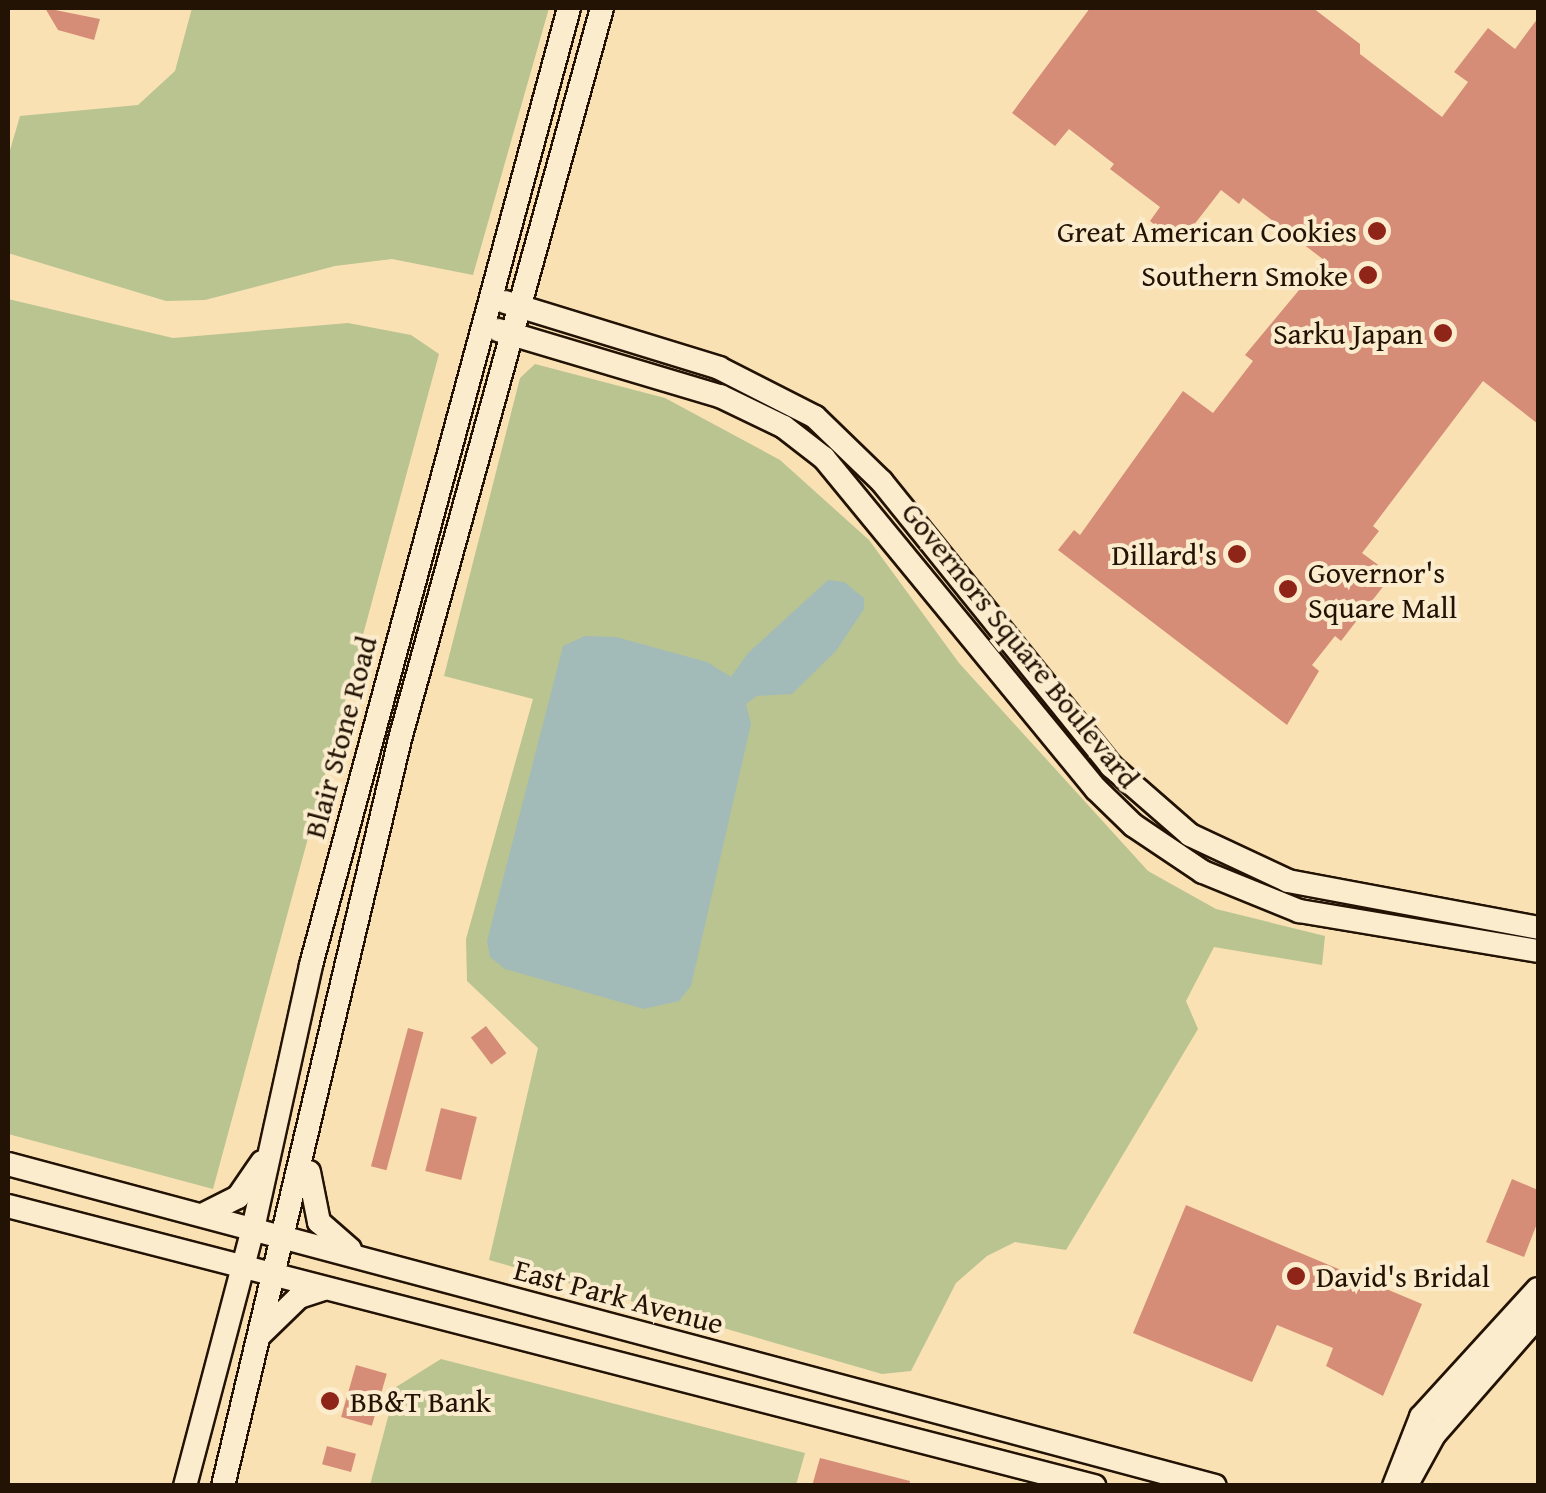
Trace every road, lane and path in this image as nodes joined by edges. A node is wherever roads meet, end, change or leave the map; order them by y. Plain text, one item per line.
1 (570, 8) edge
2 (602, 8) edge
3 (552, 68) junction
4 (575, 106) junction
5 (488, 296) junction
6 (519, 307) junction
7 (481, 323) junction
8 (510, 334) junction
9 (867, 466) junction
10 (846, 482) junction
11 (1344, 894) junction
12 (1339, 920) junction
13 (1538, 928) edge
14 (1538, 951) edge
15 (311, 965) junction
16 (344, 973) junction
17 (273, 1142) junction
18 (308, 1148) junction
19 (8, 1164) edge
20 (8, 1206) edge
21 (202, 1216) junction
22 (253, 1229) junction
23 (284, 1237) junction
24 (361, 1257) junction
25 (243, 1268) junction
26 (273, 1276) junction
27 (323, 1289) junction
28 (1538, 1290) edge
29 (1538, 1316) edge
30 (258, 1338) junction
31 (186, 1486) edge
32 (223, 1486) edge
33 (1094, 1486) edge
34 (1214, 1486) edge
35 (1394, 1486) edge
36 (1406, 1486) edge

1 - 3 main road, Blair Stone Road
2 - 4 main road, Blair Stone Road
3 - 4 main road
3 - 5 main road, Blair Stone Road
4 - 6 main road, Blair Stone Road
5 - 6 main road, Governors Square Boulevard
5 - 7 main road, Blair Stone Road
6 - 8 main road, Blair Stone Road
6 - 9 main road, Governors Square Boulevard
7 - 8 main road, Governors Square Boulevard
7 - 15 main road, Blair Stone Road
8 - 10 main road, Governors Square Boulevard
8 - 16 main road, Blair Stone Road
9 - 10 main road
9 - 11 main road, Governors Square Boulevard
10 - 12 main road, Governors Square Boulevard
11 - 12 main road
11 - 13 main road, Governors Square Boulevard
12 - 14 main road, Governors Square Boulevard
15 - 16 main road
15 - 17 main road, Blair Stone Road
16 - 18 main road, Blair Stone Road
17 - 21 main road
17 - 22 main road, Blair Stone Road
18 - 23 main road, Blair Stone Road
18 - 24 main road
19 - 21 main road, East Park Avenue
20 - 25 main road, East Park Avenue
21 - 22 main road, East Park Avenue
22 - 23 main road, East Park Avenue
22 - 25 main road, Blair Stone Road
23 - 24 main road, East Park Avenue
23 - 26 main road, Blair Stone Road
24 - 34 main road, East Park Avenue
25 - 26 main road, East Park Avenue
25 - 31 main road, Blair Stone Road
26 - 27 main road, East Park Avenue
26 - 30 main road, Blair Stone Road
27 - 30 main road
27 - 33 main road, East Park Avenue
28 - 35 main road
29 - 36 main road
30 - 32 main road, Blair Stone Road

